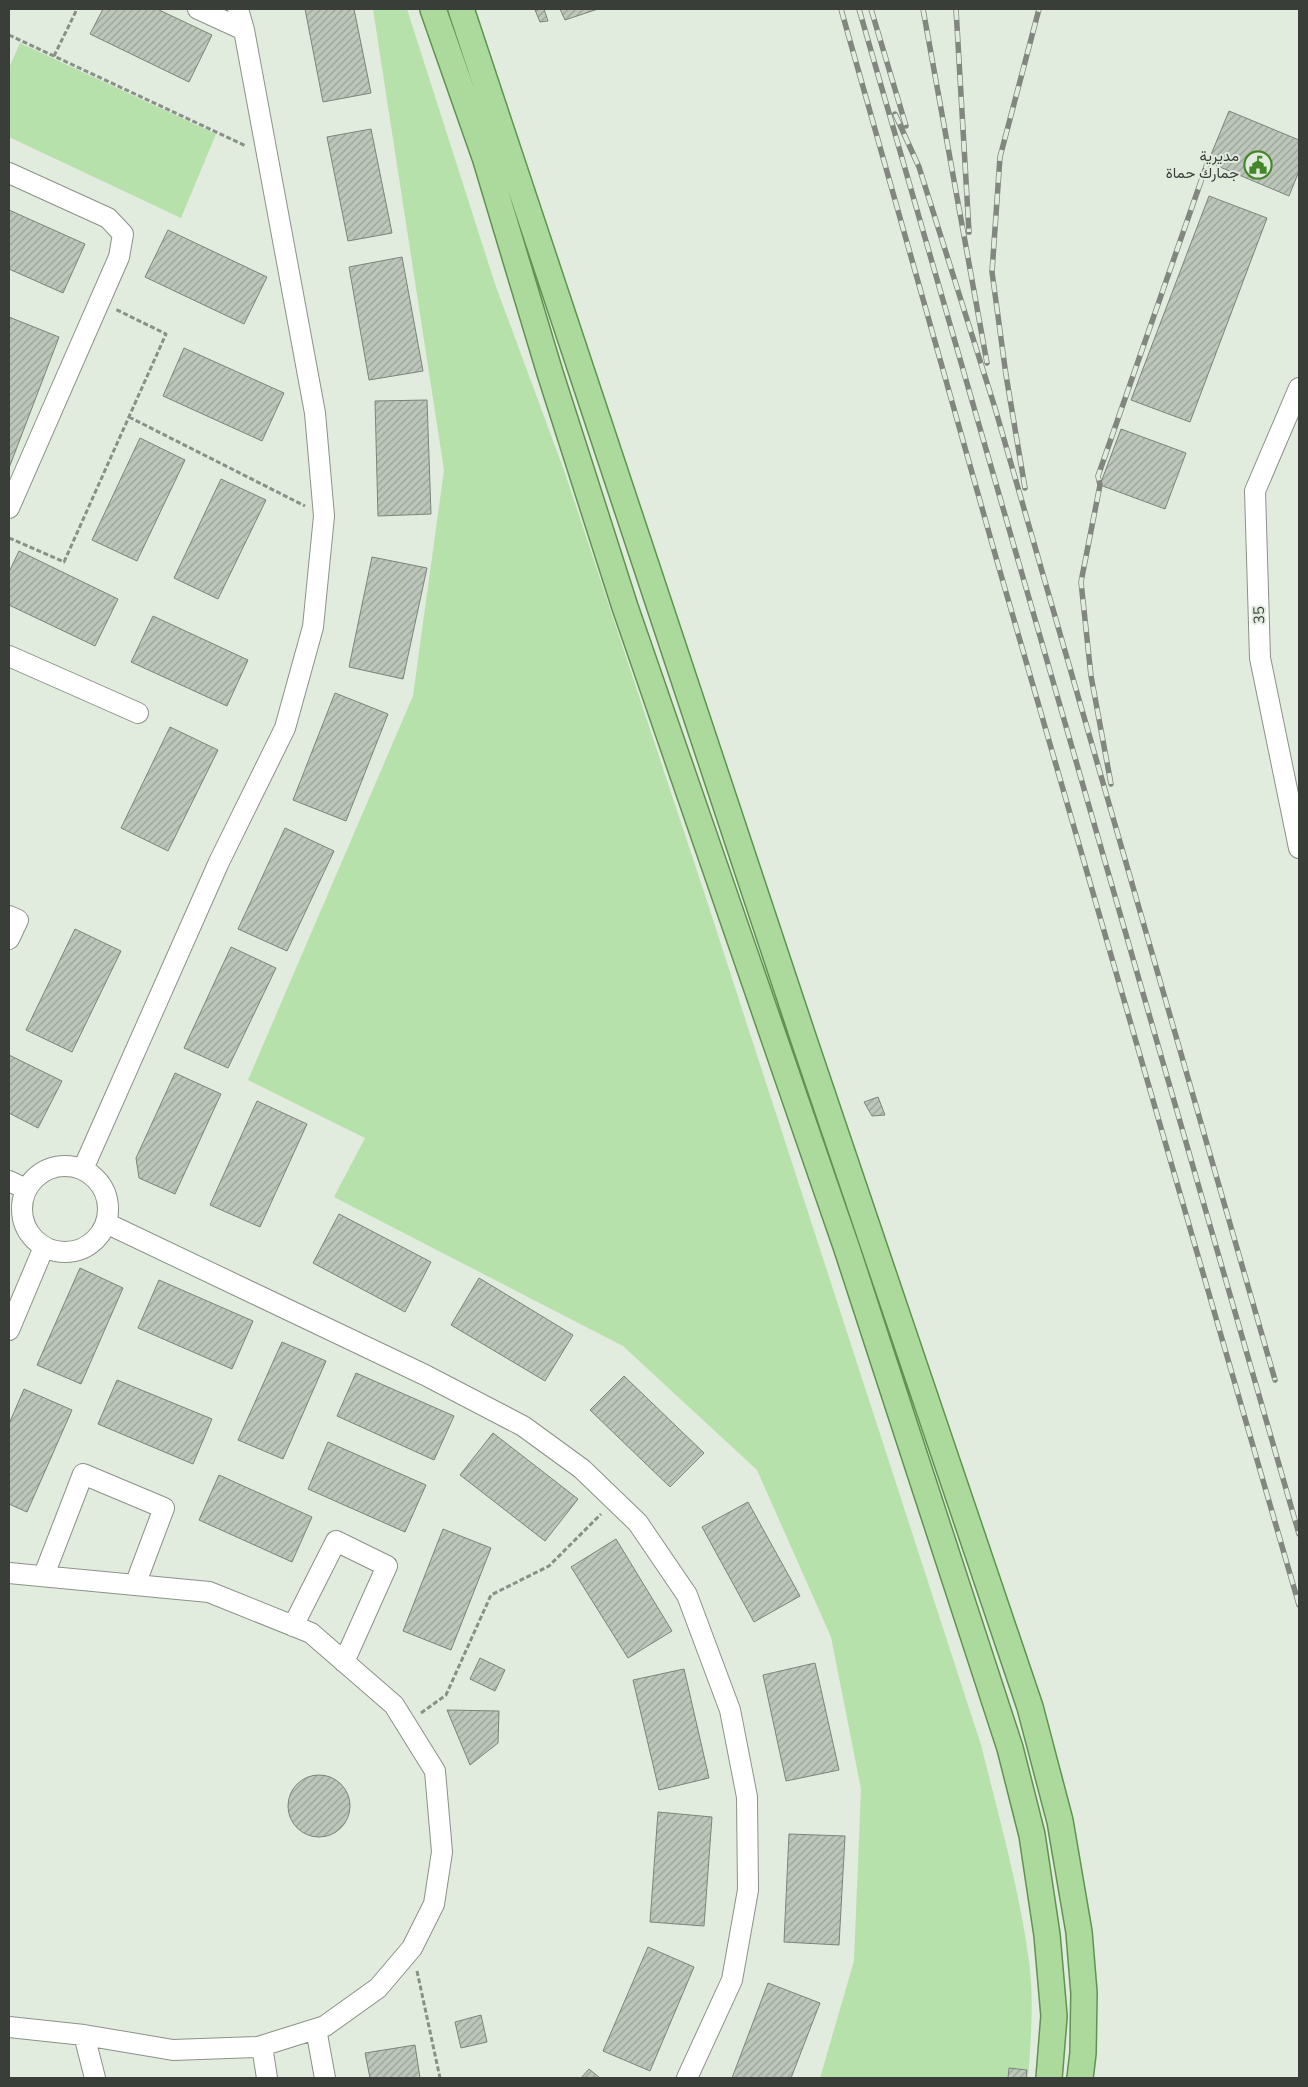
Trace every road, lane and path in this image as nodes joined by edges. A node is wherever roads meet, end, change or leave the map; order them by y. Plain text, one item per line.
1 (77, 9) edge
2 (198, 9) edge
3 (238, 9) edge
4 (433, 9) edge
5 (461, 9) edge
6 (244, 30) junction
7 (9, 35) edge
8 (54, 56) junction
9 (267, 155) junction
10 (9, 173) edge
11 (99, 302) junction
12 (1299, 388) edge
13 (129, 417) junction
14 (9, 508) edge
15 (324, 516) junction
16 (9, 538) edge
17 (9, 656) edge
18 (138, 713) dead end
19 (1299, 848) edge
20 (9, 916) edge
21 (9, 939) edge
22 (83, 1169) junction
23 (17, 1185) edge
24 (106, 1223) junction
25 (44, 1247) junction
26 (9, 1330) edge
27 (614, 1501) junction
28 (9, 1573) edge
29 (44, 1575) junction
30 (135, 1585) junction
31 (293, 1626) junction
32 (344, 1662) junction
33 (406, 1724) junction
34 (412, 1948) junction
35 (9, 2026) edge
36 (316, 2029) junction
37 (84, 2035) junction
38 (262, 2046) junction
39 (95, 2078) edge
40 (267, 2078) edge
41 (325, 2078) edge
42 (440, 2078) edge
43 (687, 2078) edge
44 (1049, 2078) edge
45 (1080, 2078) edge

1 - 8 path
2 - 6 street
3 - 6 street
4 - 44 main road
5 - 45 main road
6 - 9 street
7 - 8 path
8 - 9 path
9 - 15 street
10 - 11 street
11 - 13 path
11 - 14 street
12 - 19 street, 35
13 - 15 path
13 - 16 path
15 - 22 street
17 - 18 street
20 - 21 street
22 - 23 street
22 - 24 street
23 - 25 street
24 - 25 street
24 - 27 street
25 - 26 street
27 - 33 path
27 - 43 street
28 - 29 street
29 - 30 street
29 - 30 street
30 - 31 street
31 - 32 street
31 - 32 street
32 - 33 street
33 - 34 street
34 - 36 street
34 - 42 path
35 - 37 street
36 - 38 street
36 - 41 street
37 - 38 street
37 - 39 street
38 - 40 street

